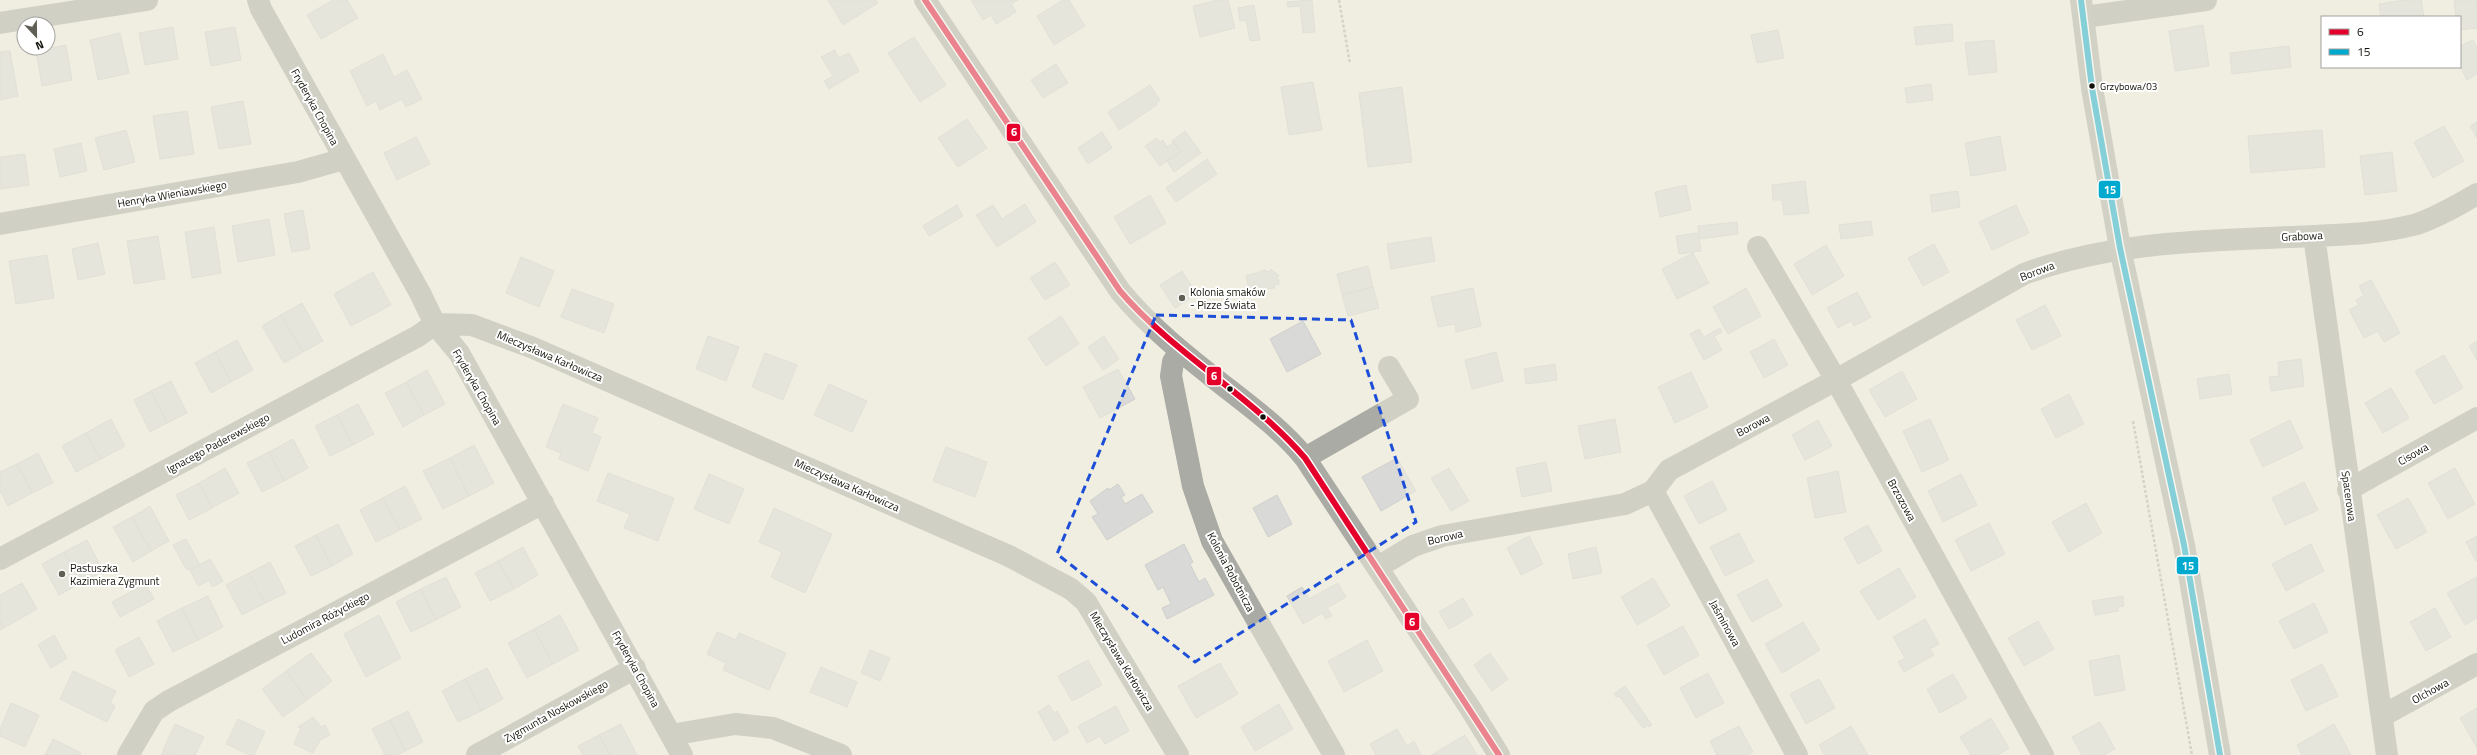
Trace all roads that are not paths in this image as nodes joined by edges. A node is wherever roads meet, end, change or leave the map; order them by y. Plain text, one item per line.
1 (147, 0) edge
2 (258, 0) edge
3 (925, 0) edge
4 (2206, 0) edge
5 (2083, 8) edge
6 (0, 23) edge
7 (344, 159) junction
8 (2477, 194) edge
9 (0, 224) edge
10 (2314, 236) junction
11 (1758, 247) dead end
12 (2120, 248) junction
13 (435, 324) junction
14 (1180, 351) junction
15 (1389, 367) dead end
16 (1836, 380) junction
17 (2477, 418) edge
18 (1305, 458) junction
19 (2348, 490) junction
20 (1653, 491) junction
21 (543, 503) junction
22 (0, 559) edge
23 (1378, 567) junction
24 (2477, 664) edge
25 (635, 668) junction
26 (2382, 716) junction
27 (671, 735) junction
28 (128, 755) edge
29 (477, 755) edge
30 (682, 755) edge
31 (842, 755) edge
32 (1178, 755) edge
33 (1334, 755) edge
34 (1499, 755) edge
35 (1797, 755) edge
36 (2044, 755) edge
37 (2220, 755) edge
38 (2387, 755) edge

1 - 6 street
2 - 7 street, Fryderyka Chopina
3 - 14 street
4 - 5 street
5 - 12 main road
7 - 9 street, Henryka Wieniawskiego
7 - 13 street, Fryderyka Chopina
8 - 10 street, Grabowa
10 - 12 street, Grabowa
10 - 19 street, Spacerowa
11 - 16 street, Brzozowa
12 - 16 street, Borowa
12 - 37 main road
13 - 21 street, Fryderyka Chopina
13 - 22 street, Ignacego Paderewskiego
13 - 32 street, Mieczysława Karłowicza
14 - 18 street
14 - 33 street, Kolonia Robotnicza
15 - 18 street
16 - 20 street, Borowa
16 - 36 street, Brzozowa
17 - 19 street, Cisowa
18 - 23 street
19 - 26 street, Spacerowa
20 - 23 street, Borowa
20 - 35 street, Jaśminowa
21 - 25 street, Fryderyka Chopina
21 - 28 street, Ludomira Różyckiego
23 - 34 street
24 - 26 street, Olchowa
25 - 27 street, Fryderyka Chopina
25 - 29 street, Zygmunta Noskowskiego
26 - 38 street, Spacerowa
27 - 30 street, Fryderyka Chopina
27 - 31 street

